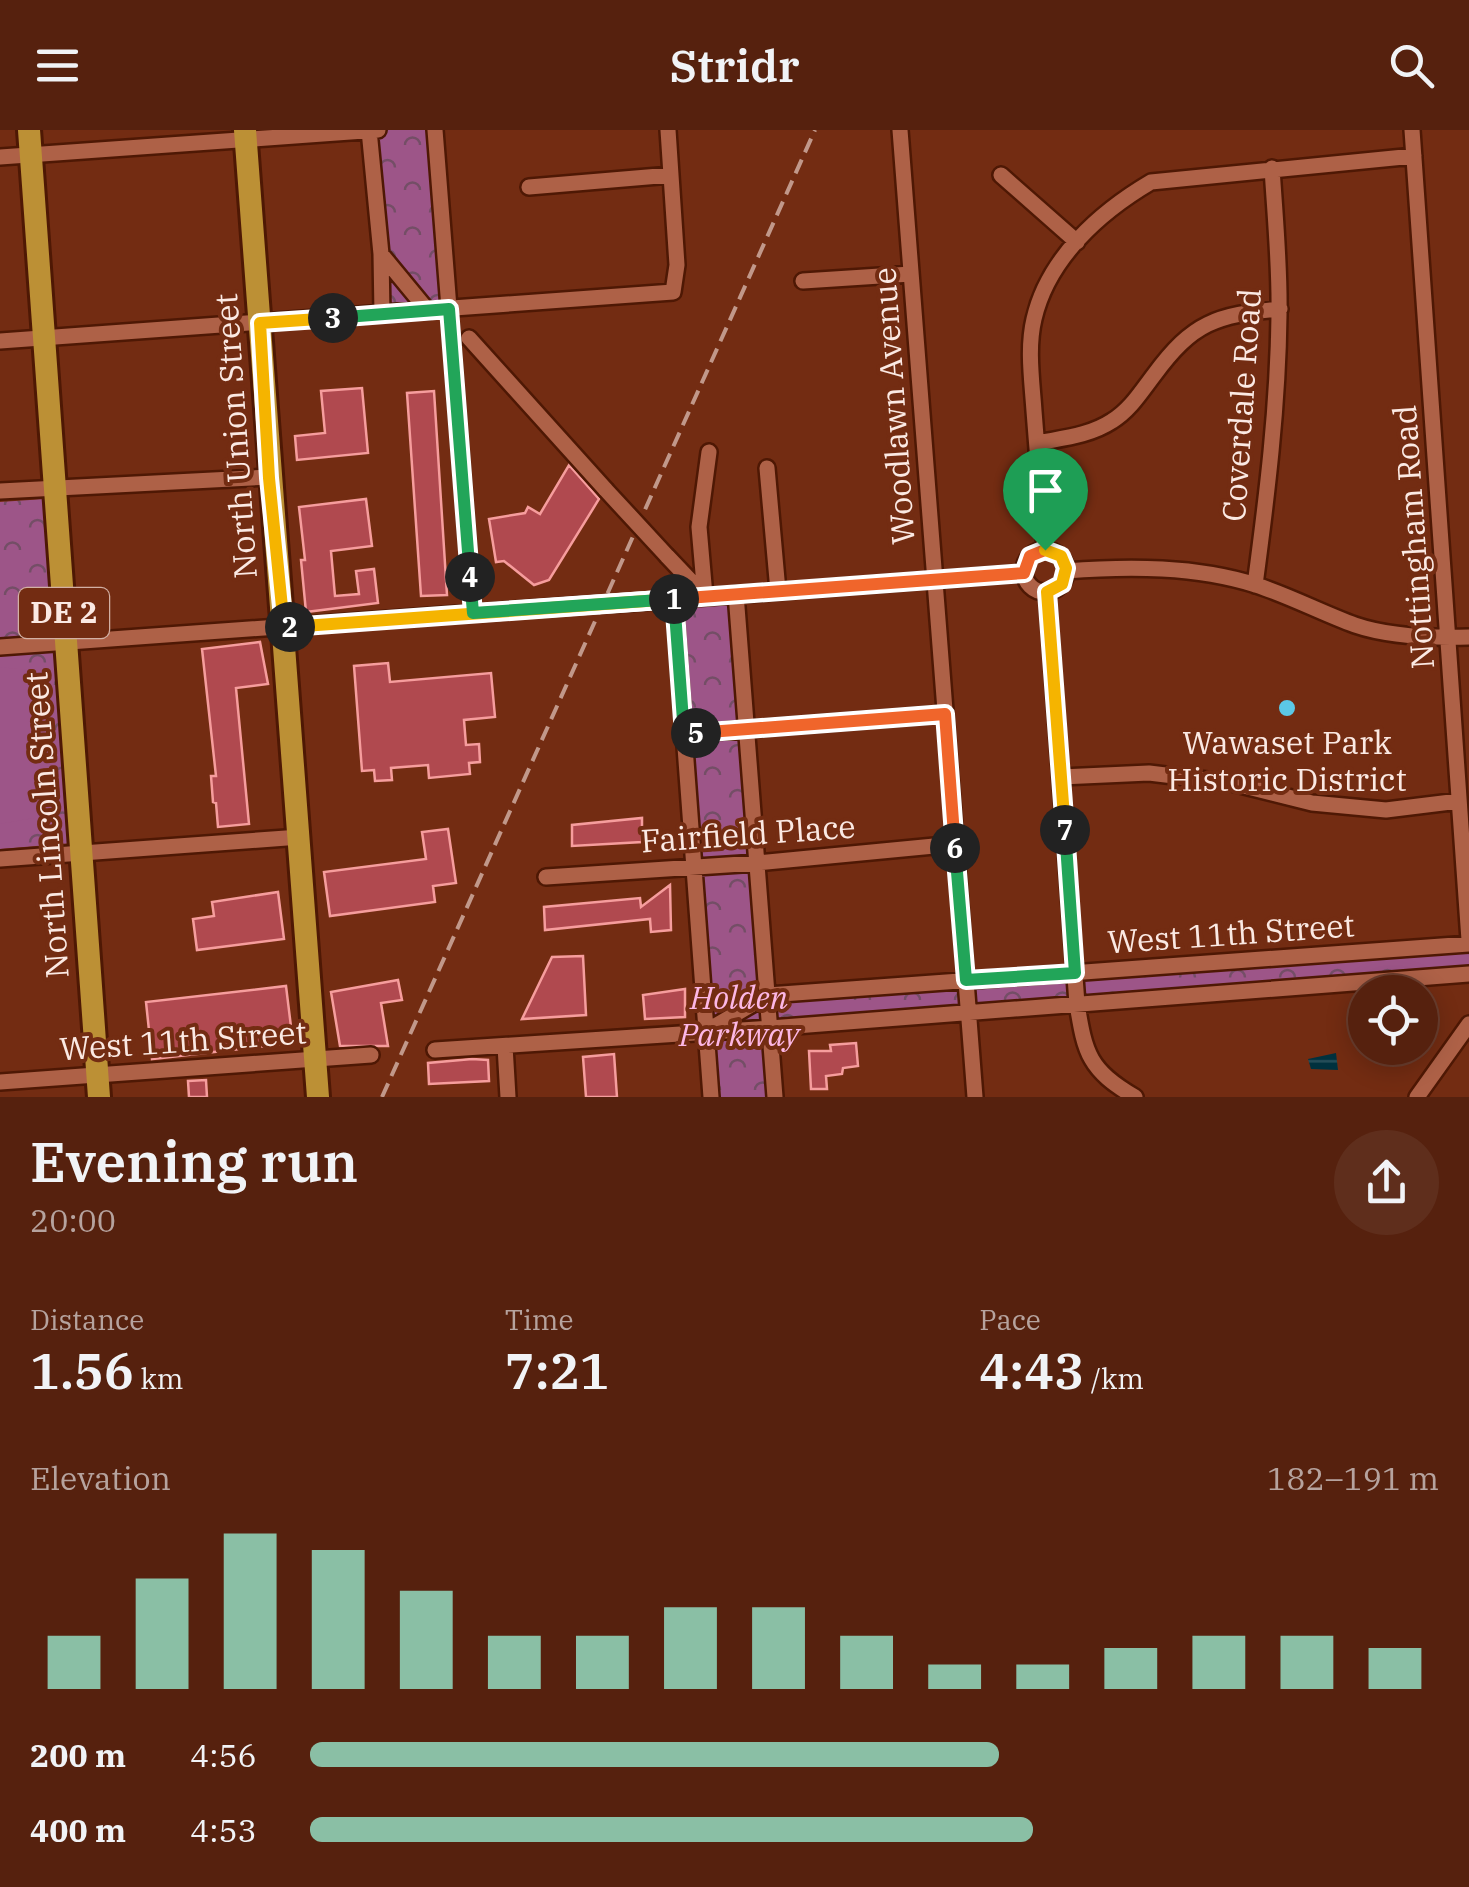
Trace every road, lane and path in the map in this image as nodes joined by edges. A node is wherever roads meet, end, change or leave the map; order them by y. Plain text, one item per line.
1 (29, 130) edge
2 (369, 130) edge
3 (378, 130) edge
4 (435, 130) edge
5 (668, 130) edge
6 (900, 130) edge
7 (1412, 130) edge
8 (245, 135) edge
9 (31, 155) junction
10 (1414, 156) junction
11 (0, 157) edge
12 (1272, 168) junction
13 (671, 175) junction
14 (1001, 175) dead end
15 (529, 187) dead end
16 (1077, 242) junction
17 (382, 254) junction
18 (911, 274) junction
19 (802, 282) dead end
20 (449, 309) junction
21 (1280, 309) junction
22 (428, 311) junction
23 (382, 314) junction
24 (260, 323) junction
25 (44, 338) junction
26 (468, 338) dead end
27 (0, 342) edge
28 (1036, 443) junction
29 (710, 452) dead end
30 (767, 468) dead end
31 (269, 478) junction
32 (56, 488) junction
33 (0, 491) edge
34 (1045, 550) junction
35 (1066, 570) junction
36 (1024, 573) junction
37 (935, 578) junction
38 (1255, 585) junction
39 (778, 591) junction
40 (1047, 592) junction
41 (736, 594) junction
42 (705, 596) junction
43 (674, 599) junction
44 (473, 613) junction
45 (284, 627) junction
46 (1469, 636) edge
47 (1449, 637) junction
48 (66, 642) junction
49 (0, 648) edge
50 (945, 714) junction
51 (747, 728) junction
52 (684, 734) junction
53 (1061, 777) junction
54 (1459, 801) junction
55 (300, 838) junction
56 (955, 844) junction
57 (82, 853) junction
58 (0, 859) edge
59 (757, 863) junction
60 (694, 866) junction
61 (546, 877) dead end
62 (1469, 942) edge
63 (1075, 973) junction
64 (1469, 974) edge
65 (966, 980) junction
66 (768, 995) junction
67 (1077, 1004) junction
68 (968, 1013) junction
69 (1469, 1024) edge
70 (770, 1028) junction
71 (706, 1030) junction
72 (504, 1046) junction
73 (435, 1050) dead end
74 (371, 1055) dead end
75 (317, 1058) junction
76 (0, 1082) edge
77 (99, 1086) edge
78 (318, 1097) edge
79 (508, 1097) edge
80 (711, 1097) edge
81 (776, 1097) edge
82 (974, 1097) edge
83 (1135, 1097) edge
84 (1418, 1097) edge

1 - 9 main road, North Lincoln Street / DE 2
2 - 3 street
2 - 8 street
2 - 17 street
4 - 20 street
5 - 13 street
6 - 18 street, Woodlawn Avenue
7 - 10 street, Nottingham Road
8 - 9 street
8 - 24 main road, North Union Street
9 - 11 street
9 - 25 main road, North Lincoln Street / DE 2
10 - 12 street
10 - 47 street, Nottingham Road
12 - 16 street
12 - 21 street, Coverdale Road
13 - 15 street
13 - 20 street
14 - 16 street
16 - 28 street
17 - 22 street
17 - 23 street
18 - 19 street
18 - 37 street, Woodlawn Avenue
20 - 22 street
20 - 44 street
21 - 28 street
21 - 38 street, Coverdale Road
22 - 23 street
23 - 24 street
24 - 25 street
24 - 31 main road, North Union Street
25 - 27 street
25 - 32 main road, North Lincoln Street / DE 2
26 - 42 street, bridge
28 - 34 street
29 - 42 street
30 - 39 street
31 - 32 street
31 - 45 main road, North Union Street
32 - 33 street
32 - 48 main road, North Lincoln Street / DE 2
34 - 35 street
34 - 36 street
35 - 38 street
35 - 40 street
36 - 37 street
36 - 40 street
37 - 39 street
37 - 50 street, Woodlawn Avenue
38 - 47 street
39 - 41 street
40 - 53 street
41 - 42 street
41 - 51 street
42 - 43 street
43 - 44 street, bridge
43 - 52 street
44 - 45 street
45 - 48 street
45 - 55 main road, North Union Street
46 - 47 street
47 - 54 street, Nottingham Road
48 - 49 street
48 - 57 main road, North Lincoln Street / DE 2
50 - 51 street
50 - 56 street, Woodlawn Avenue
51 - 52 street
51 - 59 street
52 - 60 street
53 - 54 street
53 - 63 street
54 - 62 street, Nottingham Road
55 - 57 street
55 - 75 main road, North Union Street
56 - 59 street, Fairfield Place
56 - 65 street, Woodlawn Avenue
57 - 58 street
57 - 77 main road, North Lincoln Street / DE 2
59 - 60 street, Fairfield Place
59 - 66 street
60 - 61 street, Fairfield Place
60 - 71 street
62 - 63 street, West 11th Street
63 - 65 street, West 11th Street
63 - 67 street
64 - 67 street, West 11th Street
65 - 66 street, West 11th Street
65 - 68 street, Woodlawn Avenue
66 - 70 street
66 - 71 street, West 11th Street
67 - 68 street, West 11th Street
67 - 83 street
68 - 70 street, West 11th Street
68 - 82 street, Woodlawn Avenue
69 - 84 street
70 - 71 street, West 11th Street
70 - 81 street
71 - 72 street, West 11th Street
71 - 80 street
72 - 73 street, West 11th Street
72 - 79 street
74 - 75 street, West 11th Street
75 - 77 street, West 11th Street
75 - 78 main road, North Union Street
76 - 77 street, West 11th Street

